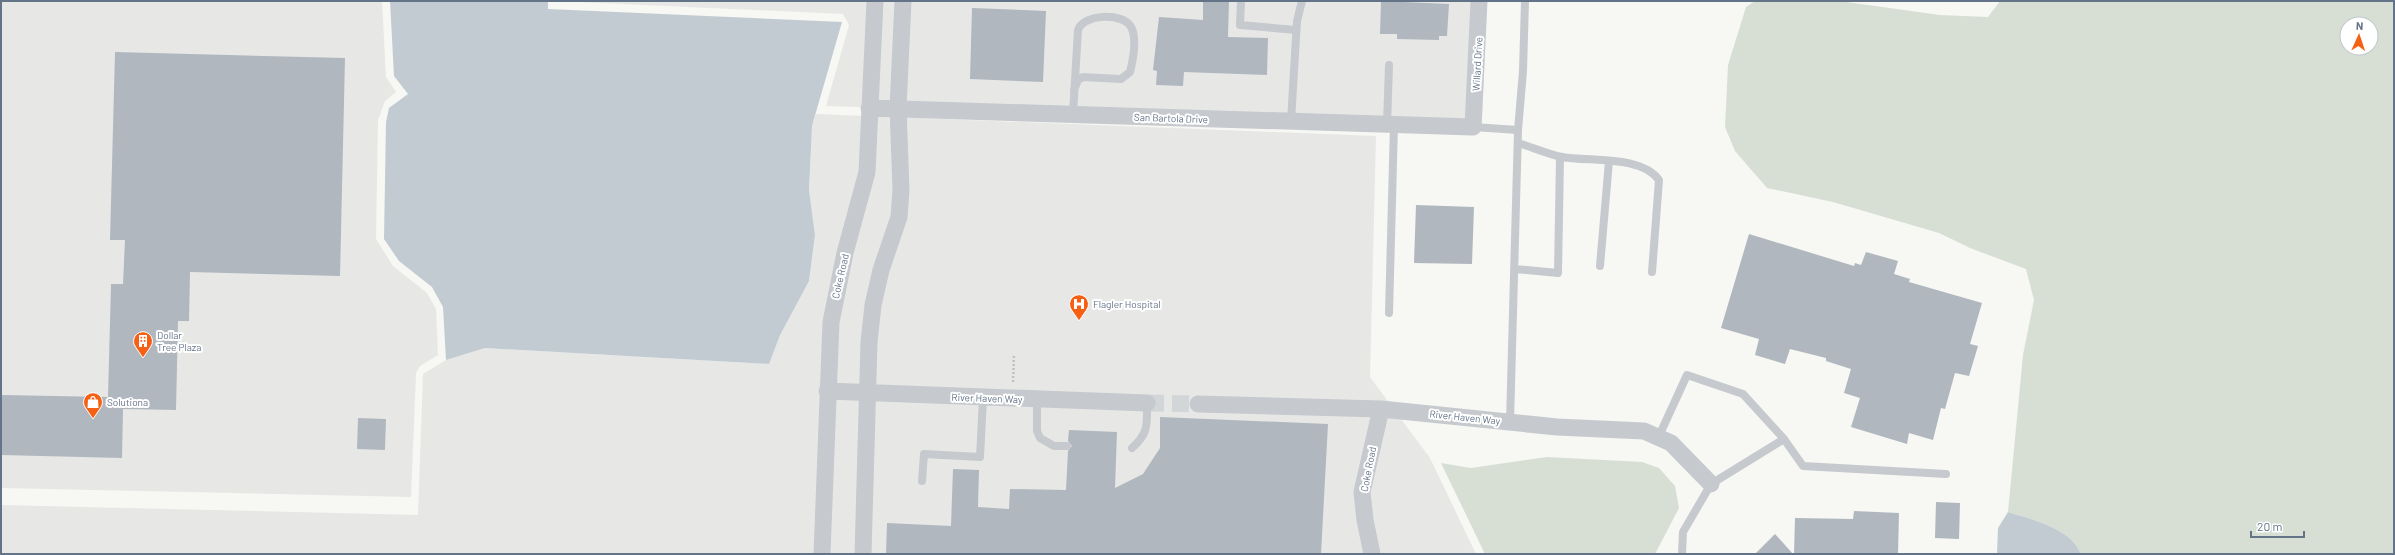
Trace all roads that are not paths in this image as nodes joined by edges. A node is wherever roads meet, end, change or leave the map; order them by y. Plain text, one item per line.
1 (875, 1) edge
2 (903, 1) edge
3 (1241, 1) edge
4 (1302, 1) edge
5 (1479, 1) edge
6 (1525, 1) edge
7 (1296, 30) junction
8 (1389, 66) dead end
9 (1074, 90) junction
10 (869, 108) junction
11 (898, 108) junction
12 (1073, 114) junction
13 (1291, 121) junction
14 (1391, 125) junction
15 (1474, 128) junction
16 (1518, 130) junction
17 (1518, 143) junction
18 (1560, 157) junction
19 (1609, 162) junction
20 (1600, 266) dead end
21 (1516, 269) junction
22 (1652, 272) dead end
23 (1389, 313) dead end
24 (827, 391) junction
25 (867, 393) junction
26 (983, 398) junction
27 (1037, 400) junction
28 (1147, 403) joint
29 (1198, 404) tunnel mouth
30 (1381, 408) junction
31 (1510, 422) junction
32 (1659, 436) junction
33 (1784, 439) junction
34 (1067, 446) dead end
35 (1132, 448) dead end
36 (1946, 474) dead end
37 (922, 481) dead end
38 (1711, 484) junction
39 (822, 554) edge
40 (863, 554) edge
41 (1372, 554) edge
42 (1682, 554) edge

1 - 10 street, Coke Road
2 - 11 street
3 - 7 lane
4 - 7 lane
5 - 15 street, Willard Drive
6 - 16 lane
7 - 13 lane
8 - 14 lane
9 - 9 lane
9 - 12 lane
10 - 11 street, San Bartola Drive
10 - 24 street, Coke Road
11 - 12 street, San Bartola Drive
11 - 25 street
12 - 13 street, San Bartola Drive
13 - 14 street, San Bartola Drive
14 - 15 street, San Bartola Drive
14 - 23 lane
15 - 16 lane
16 - 17 lane
17 - 18 lane
17 - 21 lane
18 - 19 lane
18 - 21 lane
19 - 20 lane
19 - 22 lane
21 - 31 lane
24 - 25 street, River Haven Way
24 - 39 street, Coke Road
25 - 26 street, River Haven Way
25 - 40 street
26 - 27 street, River Haven Way
26 - 37 lane
27 - 28 street, River Haven Way
27 - 34 lane
28 - 35 lane
29 - 30 street, River Haven Way
30 - 31 street, River Haven Way
30 - 41 street, Coke Road
31 - 32 street, River Haven Way
32 - 33 lane
32 - 38 street, River Haven Way
33 - 36 lane
33 - 38 lane
38 - 42 lane

